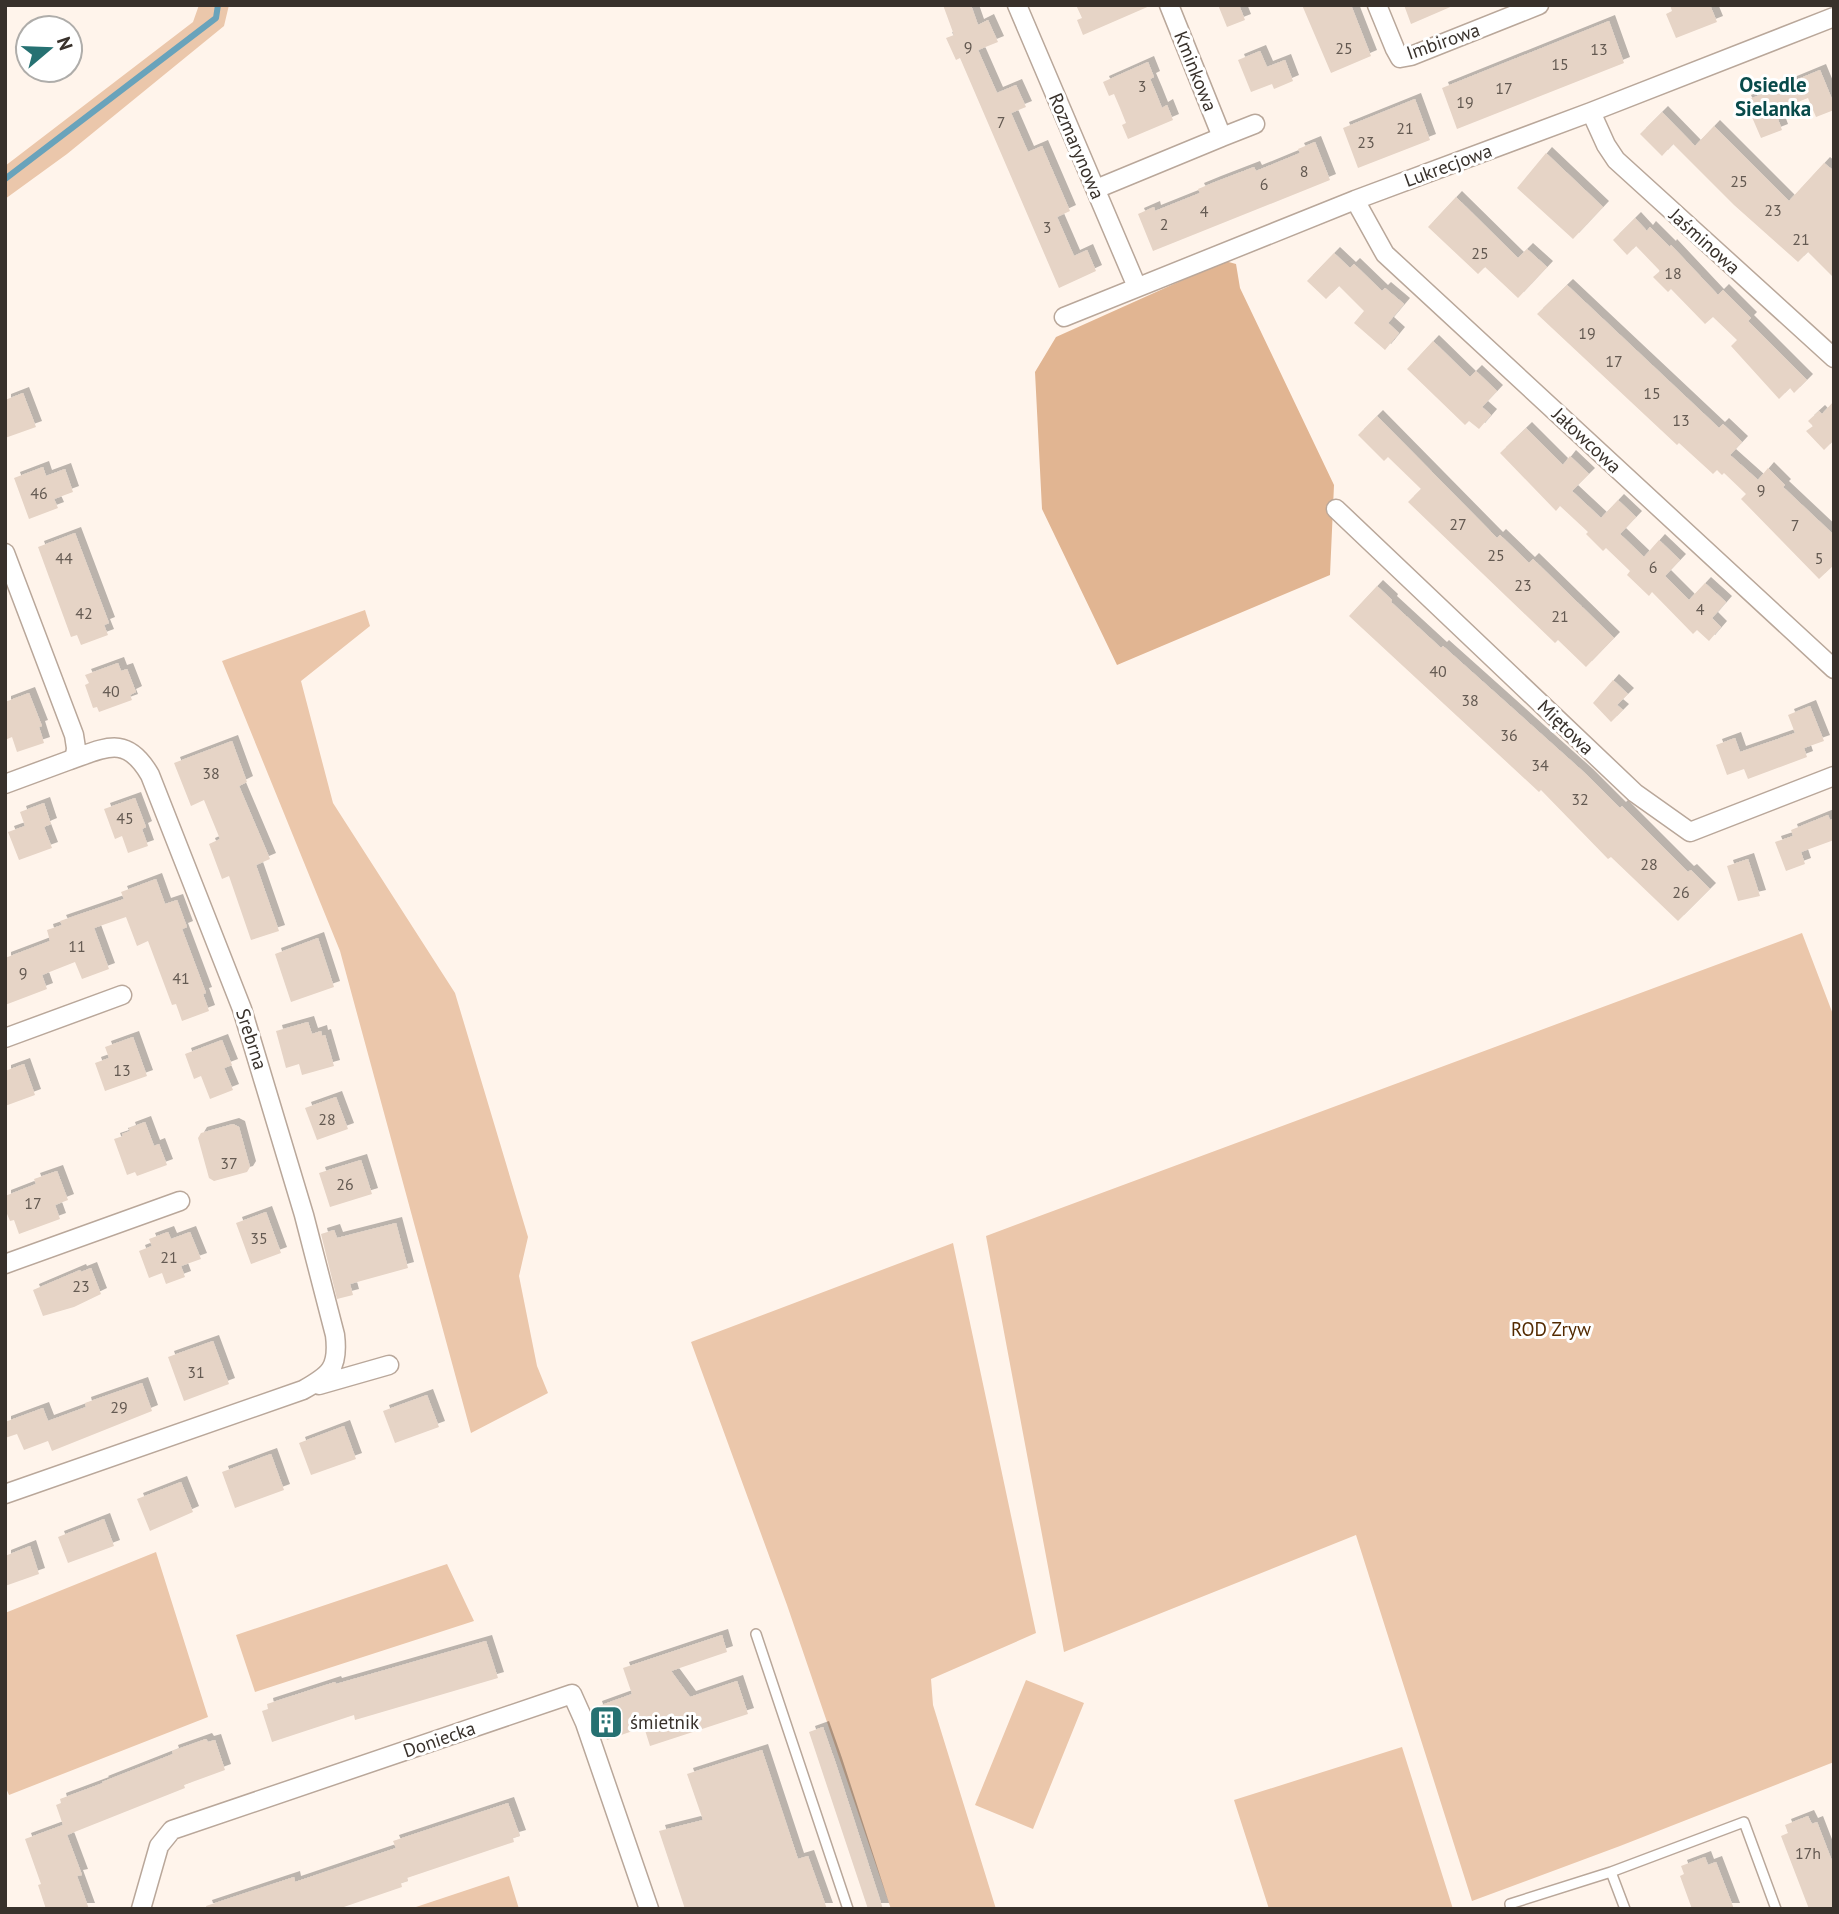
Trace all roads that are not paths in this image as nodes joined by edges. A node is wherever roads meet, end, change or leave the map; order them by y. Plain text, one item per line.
1 (1017, 5) edge
2 (1169, 5) edge
3 (1377, 5) edge
4 (1539, 5) edge
5 (1834, 17) edge
6 (1591, 113) junction
7 (1255, 124) dead end
8 (1223, 137) junction
9 (1096, 189) junction
10 (1355, 200) junction
11 (1137, 287) junction
12 (1064, 317) dead end
13 (1834, 358) edge
14 (1336, 509) dead end
15 (5, 553) edge
16 (1834, 669) edge
17 (70, 760) junction
18 (1834, 776) edge
19 (5, 784) edge
20 (122, 995) dead end
21 (5, 1038) edge
22 (180, 1201) dead end
23 (5, 1264) edge
24 (389, 1365) dead end
25 (303, 1390) junction
26 (5, 1494) edge
27 (756, 1634) dead end
28 (1611, 1872) junction
29 (141, 1909) edge
30 (649, 1909) edge
31 (848, 1909) edge
32 (1511, 1909) edge
33 (1625, 1909) edge
34 (1776, 1909) edge

1 - 9 street, Rozmarynowa
2 - 8 street, Kminkowa
3 - 4 street, Imbirowa
5 - 6 street, Lukrecjowa
6 - 10 street, Lukrecjowa
6 - 13 street, Jaśminowa
7 - 8 street
8 - 9 street
9 - 11 street, Rozmarynowa
10 - 11 street, Lukrecjowa
10 - 16 street, Jałowcowa
11 - 12 street, Lukrecjowa
14 - 18 street, Miętowa
15 - 17 street
17 - 19 street, Srebrna
17 - 25 street, Srebrna
20 - 21 street
22 - 23 street
24 - 25 street, Srebrna
25 - 26 street, Srebrna
27 - 31 lane
28 - 32 lane
28 - 33 lane
28 - 34 lane
29 - 30 street, Doniecka

